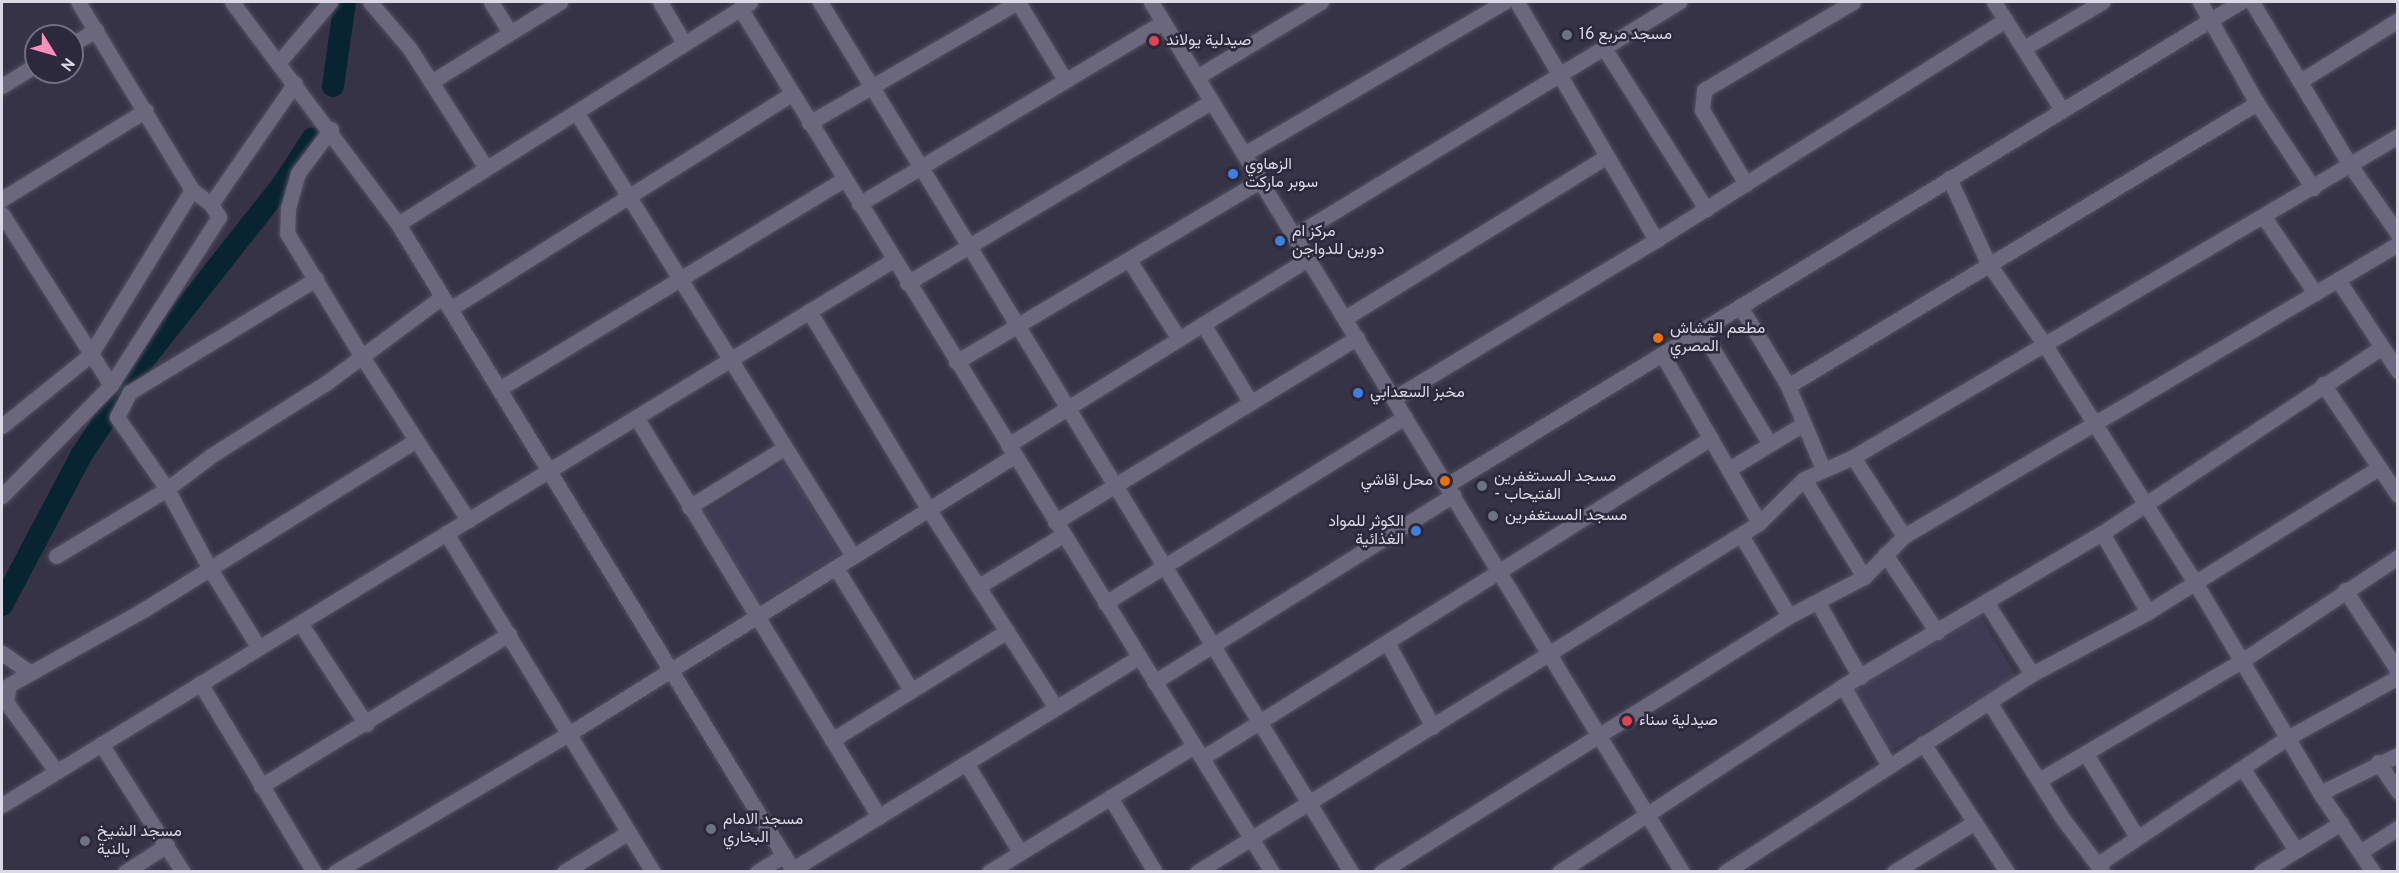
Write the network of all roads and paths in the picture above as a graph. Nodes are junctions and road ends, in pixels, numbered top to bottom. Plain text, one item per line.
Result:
1 (78, 2) edge
2 (232, 2) edge
3 (330, 2) edge
4 (370, 2) edge
5 (491, 2) edge
6 (560, 2) edge
7 (660, 2) edge
8 (820, 2) edge
9 (1018, 2) edge
10 (1151, 2) edge
11 (1321, 2) edge
12 (1504, 2) edge
13 (1517, 2) edge
14 (1853, 2) edge
15 (1994, 2) edge
16 (2102, 2) edge
17 (2200, 2) edge
18 (2240, 2) edge
19 (2252, 2) edge
20 (1672, 3) edge
21 (745, 5) edge
22 (2006, 20) junction
23 (2210, 20) junction
24 (2397, 20) edge
25 (1163, 22) junction
26 (96, 30) junction
27 (510, 33) junction
28 (84, 37) edge
29 (684, 43) junction
30 (1604, 48) junction
31 (2024, 48) junction
32 (279, 62) junction
33 (24, 72) edge
34 (1561, 75) junction
35 (1197, 77) junction
36 (1065, 80) junction
37 (2302, 80) junction
38 (431, 81) junction
39 (295, 83) junction
40 (2, 86) edge
41 (872, 86) junction
42 (792, 94) junction
43 (1212, 101) junction
44 (2257, 103) junction
45 (146, 110) junction
46 (2062, 110) junction
47 (576, 112) junction
48 (809, 123) junction
49 (331, 129) junction
50 (2396, 139) edge
51 (1244, 154) junction
52 (1607, 156) junction
53 (2350, 165) junction
54 (921, 166) junction
55 (486, 168) junction
56 (1949, 178) junction
57 (844, 179) junction
58 (1260, 181) junction
59 (1746, 184) junction
60 (2313, 188) junction
61 (192, 190) junction
62 (631, 198) junction
63 (2, 199) edge
64 (211, 204) junction
65 (859, 204) junction
66 (1706, 209) junction
67 (2, 214) edge
68 (2264, 217) junction
69 (398, 224) junction
70 (2397, 234) edge
71 (1294, 236) junction
72 (1656, 240) junction
73 (2397, 244) edge
74 (969, 245) junction
75 (1308, 259) junction
76 (893, 260) junction
77 (1129, 260) junction
78 (1988, 262) junction
79 (679, 277) junction
80 (316, 279) junction
81 (2338, 279) junction
82 (907, 283) junction
83 (2315, 293) junction
84 (446, 303) junction
85 (1740, 306) junction
86 (809, 311) junction
87 (1345, 318) junction
88 (1203, 324) junction
89 (1017, 325) junction
90 (1701, 330) junction
91 (1357, 338) junction
92 (1179, 339) junction
93 (2043, 342) junction
94 (2380, 348) junction
95 (1662, 354) junction
96 (90, 355) junction
97 (361, 355) junction
98 (730, 360) junction
99 (956, 362) junction
100 (2397, 371) edge
101 (2323, 384) junction
102 (111, 386) junction
103 (1788, 386) junction
104 (499, 389) junction
105 (1394, 398) junction
106 (1251, 403) junction
107 (1068, 408) junction
108 (636, 417) junction
109 (1405, 417) junction
110 (2093, 423) junction
111 (1803, 424) junction
112 (2, 426) edge
113 (1712, 438) junction
114 (416, 440) junction
115 (1770, 444) junction
116 (784, 448) junction
117 (1011, 451) junction
118 (1853, 457) junction
119 (1729, 469) junction
120 (1823, 469) junction
121 (2377, 469) junction
122 (549, 470) junction
123 (1804, 479) junction
124 (1115, 486) junction
125 (167, 489) junction
126 (1450, 490) junction
127 (2397, 495) edge
128 (2, 496) edge
129 (2145, 505) junction
130 (689, 507) junction
131 (929, 510) junction
132 (468, 520) junction
133 (1759, 523) junction
134 (1059, 529) junction
135 (446, 533) junction
136 (2102, 533) junction
137 (1741, 535) junction
138 (1904, 536) junction
139 (1885, 554) junction
140 (56, 556) dead end
141 (853, 556) junction
142 (2397, 557) edge
143 (1164, 566) junction
144 (836, 568) junction
145 (210, 569) junction
146 (1501, 573) junction
147 (1864, 577) junction
148 (2196, 584) junction
149 (979, 586) junction
150 (2345, 590) junction
151 (1986, 602) junction
152 (1105, 603) junction
153 (1818, 603) junction
154 (2148, 612) junction
155 (1789, 616) junction
156 (756, 617) junction
157 (300, 623) junction
158 (1007, 631) junction
159 (1936, 632) junction
160 (509, 634) junction
161 (1388, 644) junction
162 (1212, 645) junction
163 (259, 648) junction
164 (2, 653) edge
165 (1550, 654) junction
166 (1139, 657) junction
167 (2244, 660) junction
168 (670, 668) junction
169 (2397, 671) edge
170 (29, 672) junction
171 (2032, 674) junction
172 (1860, 676) junction
173 (2397, 677) edge
174 (1154, 682) junction
175 (200, 683) junction
176 (1844, 686) junction
177 (911, 690) junction
178 (1989, 702) junction
179 (1056, 708) junction
180 (1259, 723) junction
181 (366, 724) junction
182 (1432, 727) junction
183 (570, 733) junction
184 (1601, 737) junction
185 (2287, 738) junction
186 (832, 740) junction
187 (1923, 743) junction
188 (101, 744) junction
189 (1198, 752) junction
190 (2086, 754) junction
191 (2397, 755) edge
192 (2379, 762) junction
193 (966, 763) junction
194 (1888, 764) junction
195 (2243, 769) junction
196 (56, 771) junction
197 (2041, 779) junction
198 (261, 786) junction
199 (2397, 792) edge
200 (2320, 793) junction
201 (1110, 797) junction
202 (2, 804) edge
203 (1309, 804) junction
204 (1649, 816) junction
205 (879, 817) junction
206 (1975, 822) junction
207 (2341, 823) junction
208 (2397, 828) edge
209 (629, 832) junction
210 (2137, 837) junction
211 (1251, 838) junction
212 (166, 845) junction
213 (2296, 850) junction
214 (1020, 852) junction
215 (2360, 852) junction
216 (784, 855) junction
217 (2100, 868) edge
218 (794, 870) edge
219 (125, 872) edge
220 (183, 872) edge
221 (314, 872) edge
222 (335, 872) edge
223 (564, 872) edge
224 (653, 872) edge
225 (758, 872) edge
226 (989, 872) edge
227 (1155, 872) edge
228 (1197, 872) edge
229 (1272, 872) edge
230 (1351, 872) edge
231 (1381, 872) edge
232 (1559, 872) edge
233 (1682, 872) edge
234 (1725, 872) edge
235 (1894, 872) edge
236 (2007, 872) edge
237 (2261, 872) edge
238 (2373, 872) edge

1 - 26 street
2 - 32 street
3 - 32 street
4 - 38 street
5 - 27 street
6 - 27 street
7 - 29 street
8 - 41 street
9 - 36 street
9 - 41 street
10 - 25 street
11 - 35 street
12 - 51 street
13 - 34 street
14 - 59 street
15 - 22 street
16 - 31 street
17 - 23 street
18 - 23 street
19 - 37 street
20 - 30 street
21 - 29 street
21 - 42 street
22 - 31 street
22 - 59 street
23 - 44 street
23 - 46 street
24 - 37 street
25 - 35 street
25 - 36 street
26 - 28 street
26 - 45 street
27 - 38 street
29 - 47 street
30 - 34 street
30 - 66 street
31 - 46 street
32 - 39 street
33 - 40 street
34 - 52 street
34 - 71 street
35 - 43 street
36 - 54 street
37 - 53 street
38 - 55 street
39 - 49 street
39 - 64 street
41 - 48 street
41 - 54 street
42 - 48 street
42 - 62 street
43 - 51 street
43 - 74 street
44 - 60 street
44 - 78 street
45 - 61 street
45 - 63 street
46 - 56 street
47 - 55 street
47 - 62 street
48 - 57 street
49 - 69 street
49 - 80 street
50 - 53 street
51 - 58 street
52 - 72 street
52 - 87 street
53 - 60 street
53 - 70 street
54 - 65 street
54 - 74 street
55 - 69 street
56 - 78 street
56 - 85 street
57 - 65 street
57 - 79 street
58 - 71 street
58 - 77 street
59 - 66 street
60 - 68 street
61 - 64 street
61 - 96 street
62 - 79 street
62 - 84 street
64 - 102 street
65 - 76 street
66 - 72 street
67 - 96 street
68 - 83 street
68 - 93 street
69 - 84 street
71 - 75 street
72 - 105 street
73 - 81 street
74 - 82 street
74 - 89 street
75 - 87 street
75 - 88 street
76 - 82 street
76 - 86 street
77 - 89 street
77 - 92 street
78 - 93 street
78 - 103 street
79 - 98 street
79 - 104 street
80 - 97 street
80 - 125 street
81 - 83 street
81 - 94 street
82 - 99 street
83 - 110 street
84 - 97 street
84 - 104 street
85 - 90 street
85 - 103 street
86 - 98 street
86 - 131 street
87 - 91 street
88 - 92 street
88 - 106 street
89 - 99 street
89 - 107 street
90 - 95 street
90 - 115 street
91 - 105 street
91 - 106 street
92 - 107 street
93 - 110 street
93 - 118 street
94 - 100 street
94 - 101 street
95 - 113 street
95 - 126 street
96 - 102 street
96 - 112 street
97 - 114 street
97 - 125 street
98 - 108 street
98 - 116 street
99 - 117 street
101 - 121 street
101 - 129 street
102 - 128 street
103 - 111 street
104 - 122 street
105 - 109 street
106 - 124 street
107 - 117 street
107 - 124 street
108 - 122 street
108 - 130 street
109 - 126 street
109 - 143 street
110 - 129 street
110 - 138 street
111 - 115 street
111 - 120 street
113 - 119 street
113 - 146 street
114 - 132 street
114 - 145 street
115 - 119 street
116 - 130 street
116 - 141 street
117 - 131 street
117 - 134 street
118 - 120 street
118 - 138 street
119 - 133 street
120 - 123 street
121 - 127 street
121 - 148 street
122 - 132 street
122 - 168 street
123 - 133 street
123 - 147 street
124 - 134 street
124 - 143 street
125 - 140 street
125 - 145 street
126 - 146 street
126 - 162 street
129 - 136 street
129 - 148 street
130 - 156 street
131 - 141 street
131 - 149 street
132 - 135 street
133 - 137 street
134 - 149 street
134 - 152 street
135 - 157 street
135 - 160 street
136 - 151 street
136 - 154 street
137 - 155 street
137 - 165 street
138 - 139 street
139 - 147 street
139 - 159 street
141 - 144 street
142 - 150 street
143 - 152 street
143 - 162 street
144 - 156 street
144 - 177 street
145 - 163 street
145 - 170 street
146 - 161 street
146 - 165 street
147 - 153 street
148 - 154 street
148 - 167 street
149 - 158 street
150 - 167 street
150 - 169 street
151 - 159 street
151 - 171 street
152 - 166 street
153 - 155 street
153 - 172 street
154 - 171 street
155 - 184 street
156 - 168 street
156 - 186 street
157 - 163 street
157 - 181 street
158 - 177 street
158 - 179 street
159 - 172 street
160 - 181 street
160 - 183 street
161 - 180 street
161 - 182 street
162 - 174 street
162 - 180 street
163 - 175 street
164 - 170 street
165 - 182 street
165 - 184 street
166 - 174 street
166 - 179 street
167 - 185 street
167 - 190 street
168 - 183 street
168 - 216 street
170 - 196 street
171 - 178 street
172 - 176 street
173 - 185 street
174 - 189 street
175 - 188 street
175 - 198 street
176 - 194 street
176 - 204 street
177 - 186 street
178 - 187 street
178 - 197 street
179 - 193 street
180 - 189 street
180 - 203 street
181 - 198 street
182 - 203 street
183 - 209 street
183 - 222 street
184 - 204 street
184 - 231 street
185 - 195 street
185 - 200 street
186 - 205 street
187 - 194 street
187 - 206 street
188 - 196 street
188 - 212 street
189 - 201 street
189 - 211 street
190 - 197 street
190 - 210 street
191 - 192 street
192 - 199 street
192 - 200 street
193 - 205 street
193 - 214 street
194 - 234 street
195 - 210 street
195 - 213 street
196 - 202 street
197 - 217 street
198 - 221 street
200 - 207 street
201 - 214 street
201 - 227 street
203 - 211 street
203 - 230 street
204 - 232 street
204 - 233 street
205 - 218 street
206 - 235 street
206 - 236 street
207 - 213 street
207 - 215 street
208 - 215 street
209 - 223 street
209 - 224 street
210 - 217 street
211 - 228 street
211 - 229 street
212 - 219 street
212 - 220 street
213 - 237 street
214 - 226 street
215 - 238 street
216 - 218 street
216 - 225 street

